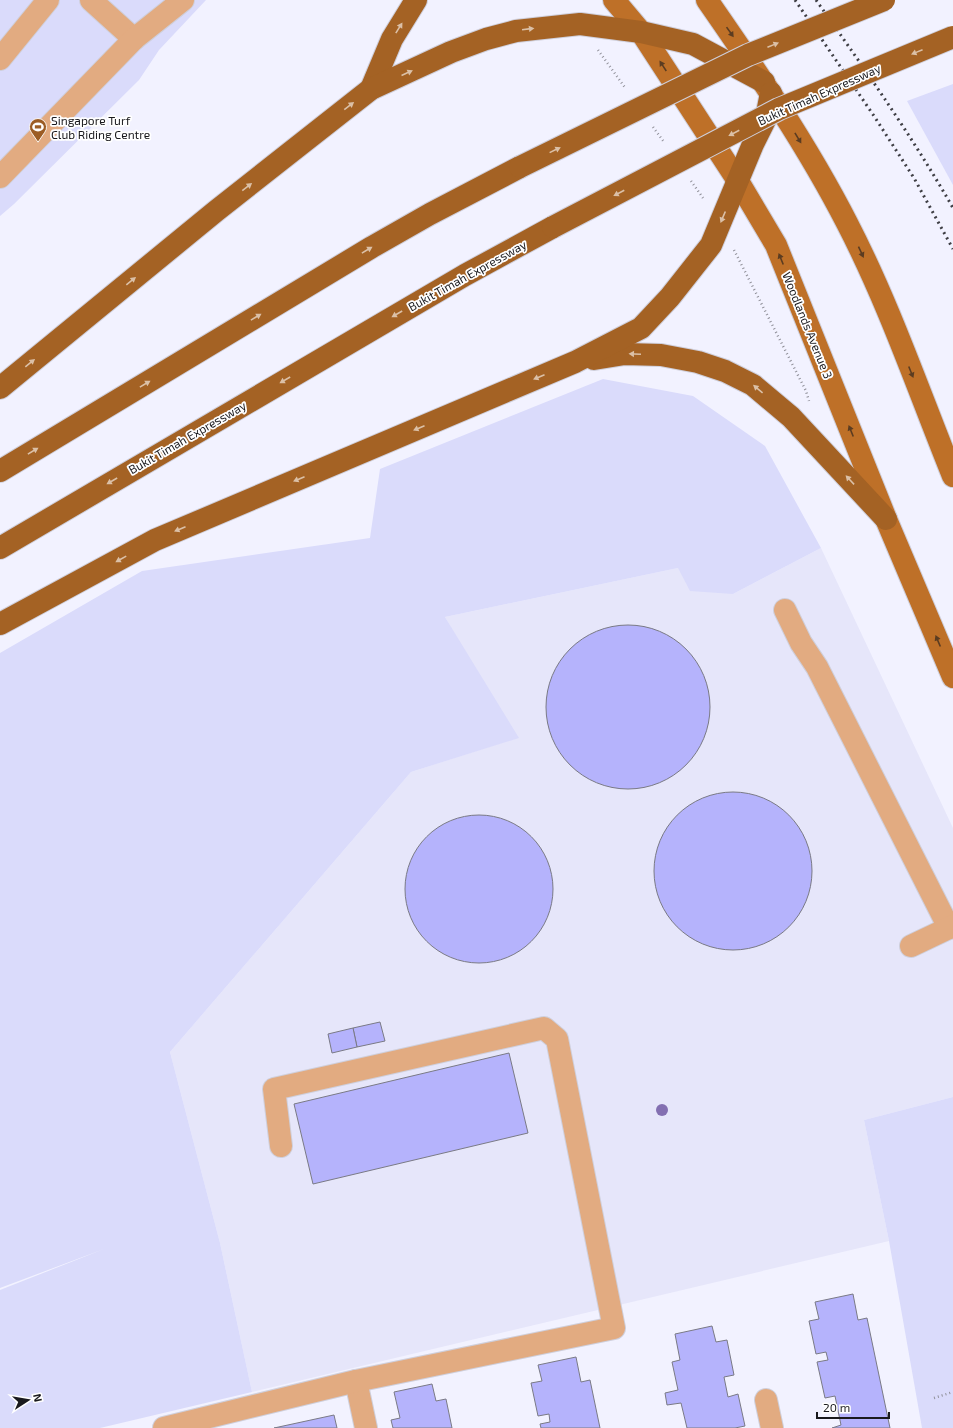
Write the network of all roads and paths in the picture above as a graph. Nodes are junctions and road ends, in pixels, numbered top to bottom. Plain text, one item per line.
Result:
1 (48, 0) edge
2 (92, 0) edge
3 (183, 0) edge
4 (416, 0) edge
5 (614, 0) edge
6 (707, 0) edge
7 (884, 0) edge
8 (641, 32) junction
9 (953, 37) edge
10 (134, 39) junction
11 (0, 59) edge
12 (768, 87) junction
13 (371, 89) junction
14 (0, 177) edge
15 (738, 181) junction
16 (734, 249) dead end
17 (574, 362) junction
18 (0, 388) edge
19 (811, 406) dead end
20 (0, 471) edge
21 (953, 476) edge
22 (886, 519) junction
23 (0, 548) edge
24 (785, 610) dead end
25 (0, 624) edge
26 (953, 677) edge
27 (951, 927) edge
28 (911, 946) dead end
29 (281, 1146) dead end
30 (356, 1381) junction
31 (953, 1392) edge
32 (934, 1398) dead end
33 (766, 1400) dead end
34 (164, 1428) edge
35 (366, 1428) edge
36 (772, 1428) edge

1 - 11 lane
2 - 10 lane
3 - 10 lane
13 -> 4 highway
5 - 8 main road, Woodlands Avenue 3
6 -> 12 main road
20 -> 7 highway, bridge
8 - 12 highway
13 -> 8 highway
15 -> 8 main road, Woodlands Avenue 3
9 -> 23 highway, Bukit Timah Expressway, bridge
10 - 14 lane
12 - 15 highway
12 -> 21 main road
18 -> 13 highway
15 -> 17 highway
22 -> 15 main road, Woodlands Avenue 3
16 - 19 path
22 -> 17 highway
17 -> 25 highway
26 -> 22 main road, Woodlands Avenue 3
24 - 27 lane
27 - 28 lane
29 - 30 lane
30 - 34 lane
30 - 35 lane
31 - 32 path
33 - 36 lane

